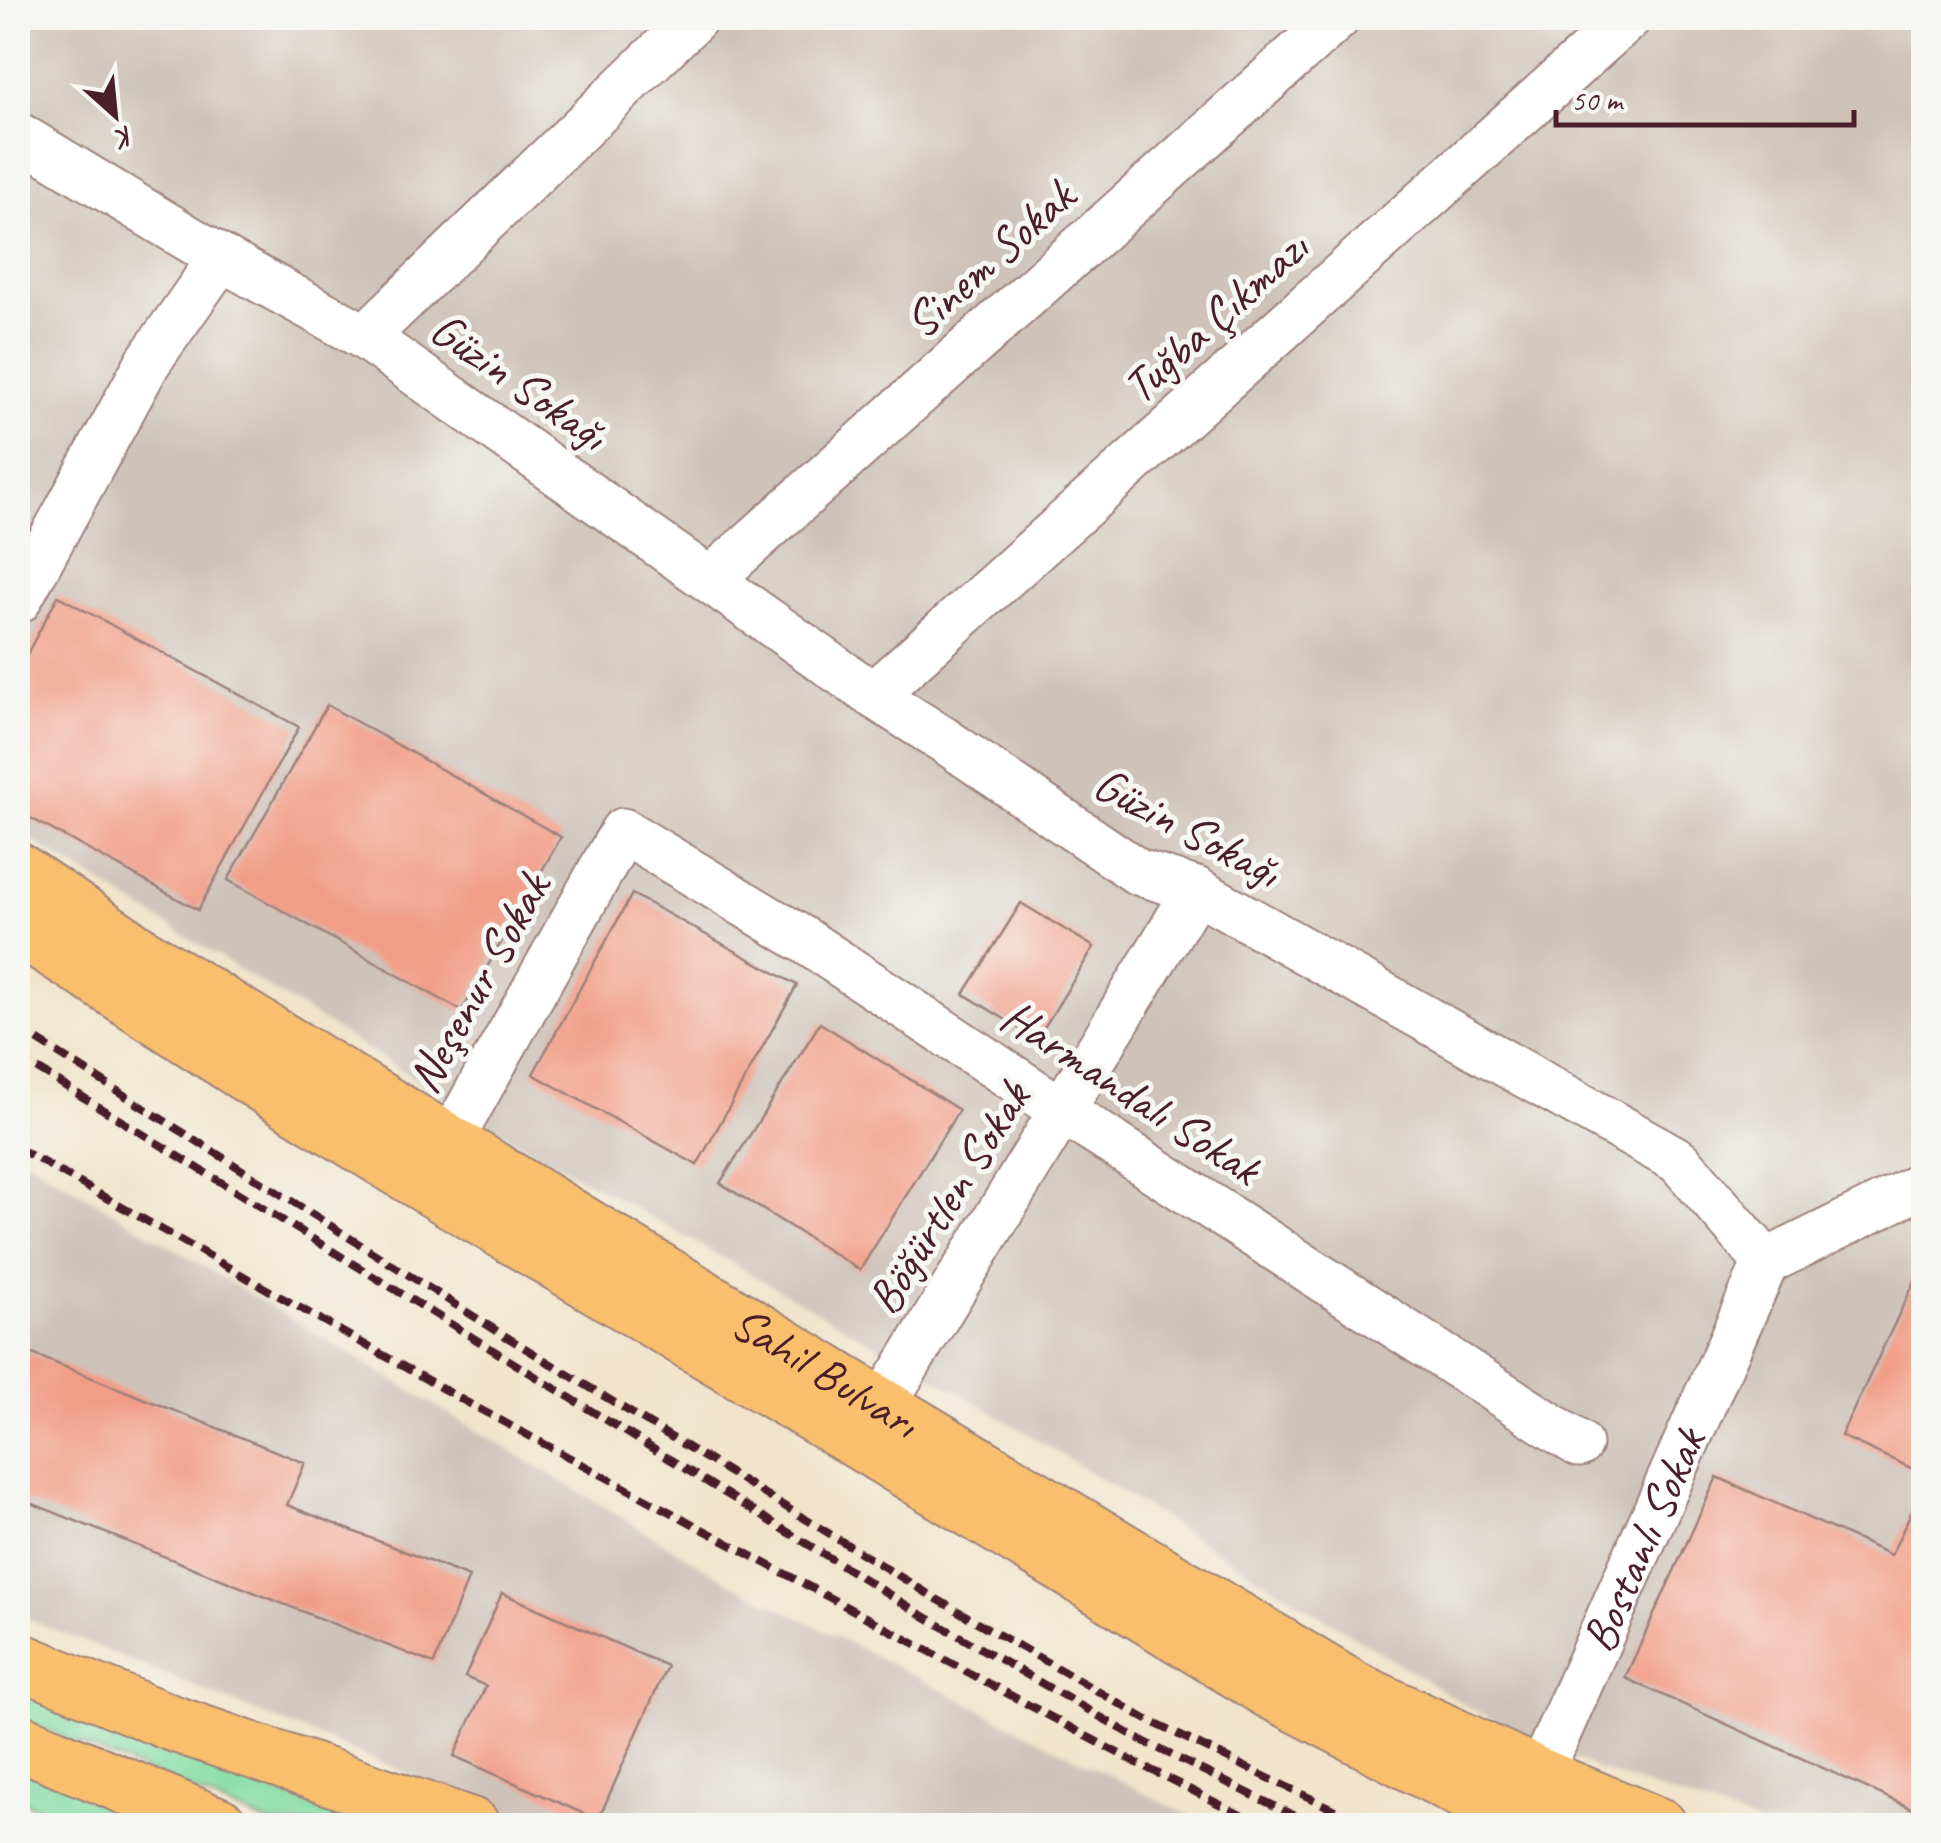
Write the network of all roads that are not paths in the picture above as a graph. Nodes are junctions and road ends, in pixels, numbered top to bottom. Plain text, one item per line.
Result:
1 (695, 18) edge
2 (1337, 18) edge
3 (1628, 18) edge
4 (18, 135) edge
5 (221, 258) junction
6 (365, 337) junction
7 (711, 579) junction
8 (18, 601) edge
9 (873, 695) junction
10 (623, 831) joint
11 (18, 872) edge
12 (1196, 890) junction
13 (18, 926) edge
14 (1063, 1111) junction
15 (438, 1164) junction
16 (1924, 1184) edge
17 (1766, 1262) junction
18 (871, 1424) junction
19 (1579, 1444) dead end
20 (18, 1660) edge
21 (18, 1741) edge
22 (1530, 1806) edge
23 (220, 1826) edge
24 (472, 1826) edge
25 (1659, 1826) edge

1 - 6 street, Güzin Sokağı
2 - 7 street, Sinem Sokak
3 - 9 street, Tuğba Çıkmazı
4 - 5 street, Güzin Sokağı
5 - 6 street, Güzin Sokağı
5 - 8 street
6 - 7 street, Güzin Sokağı
7 - 9 street, Güzin Sokağı
9 - 12 street, Güzin Sokağı
10 - 14 street, Harmandalı Sokak
10 - 15 street, Neşenur Sokak
11 - 15 highway, Sahil Bulvarı
12 - 14 street, Böğürtlen Sokak
12 - 17 street, Güzin Sokağı
13 - 15 highway, Sahil Bulvarı
14 - 18 street, Böğürtlen Sokak
14 - 19 street, Harmandalı Sokak
15 - 18 highway, Sahil Bulvarı
16 - 17 street
17 - 22 street, Bostanlı Sokak
18 - 22 highway, Sahil Bulvarı
20 - 24 highway
21 - 23 highway
22 - 25 highway, Sahil Bulvarı

